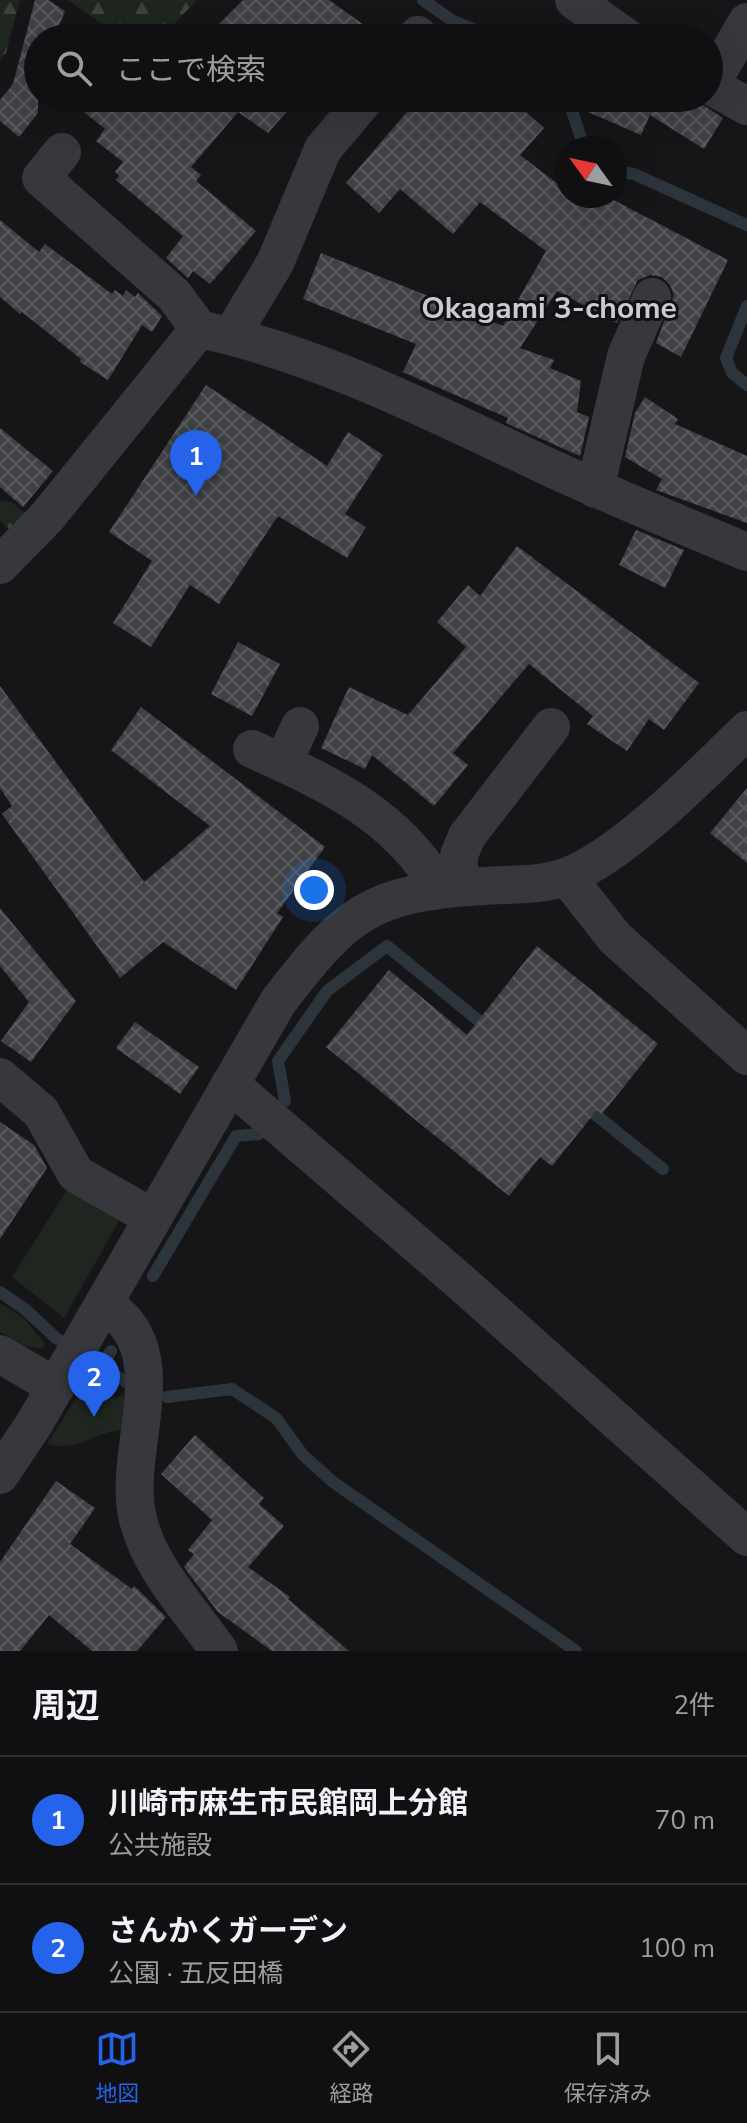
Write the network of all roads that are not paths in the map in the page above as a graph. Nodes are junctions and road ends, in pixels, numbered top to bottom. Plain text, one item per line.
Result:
1 (574, 0) edge
2 (747, 22) edge
3 (607, 24) edge
4 (723, 63) edge
5 (723, 92) edge
6 (747, 106) edge
7 (354, 112) edge
8 (42, 177) dead end
9 (652, 297) dead end
10 (215, 332) junction
11 (595, 489) junction
12 (24, 541) edge
13 (747, 552) edge
14 (300, 726) dead end
15 (551, 727) dead end
16 (747, 730) edge
17 (567, 877) junction
18 (450, 888) junction
19 (747, 1056) edge
20 (230, 1084) junction
21 (4, 1090) edge
22 (153, 1218) junction
23 (78, 1348) junction
24 (0, 1354) edge
25 (0, 1475) edge
26 (747, 1537) edge
27 (219, 1651) edge

1 - 3 street
2 - 4 street
5 - 6 street
7 - 10 street
8 - 10 street
9 - 11 street
10 - 11 street
10 - 12 street
11 - 13 street
14 - 18 street
15 - 18 street
16 - 17 street
17 - 18 street
17 - 19 street
18 - 20 street
20 - 22 street
20 - 26 street
21 - 22 street
22 - 23 street
23 - 24 street
23 - 25 street
23 - 27 street

